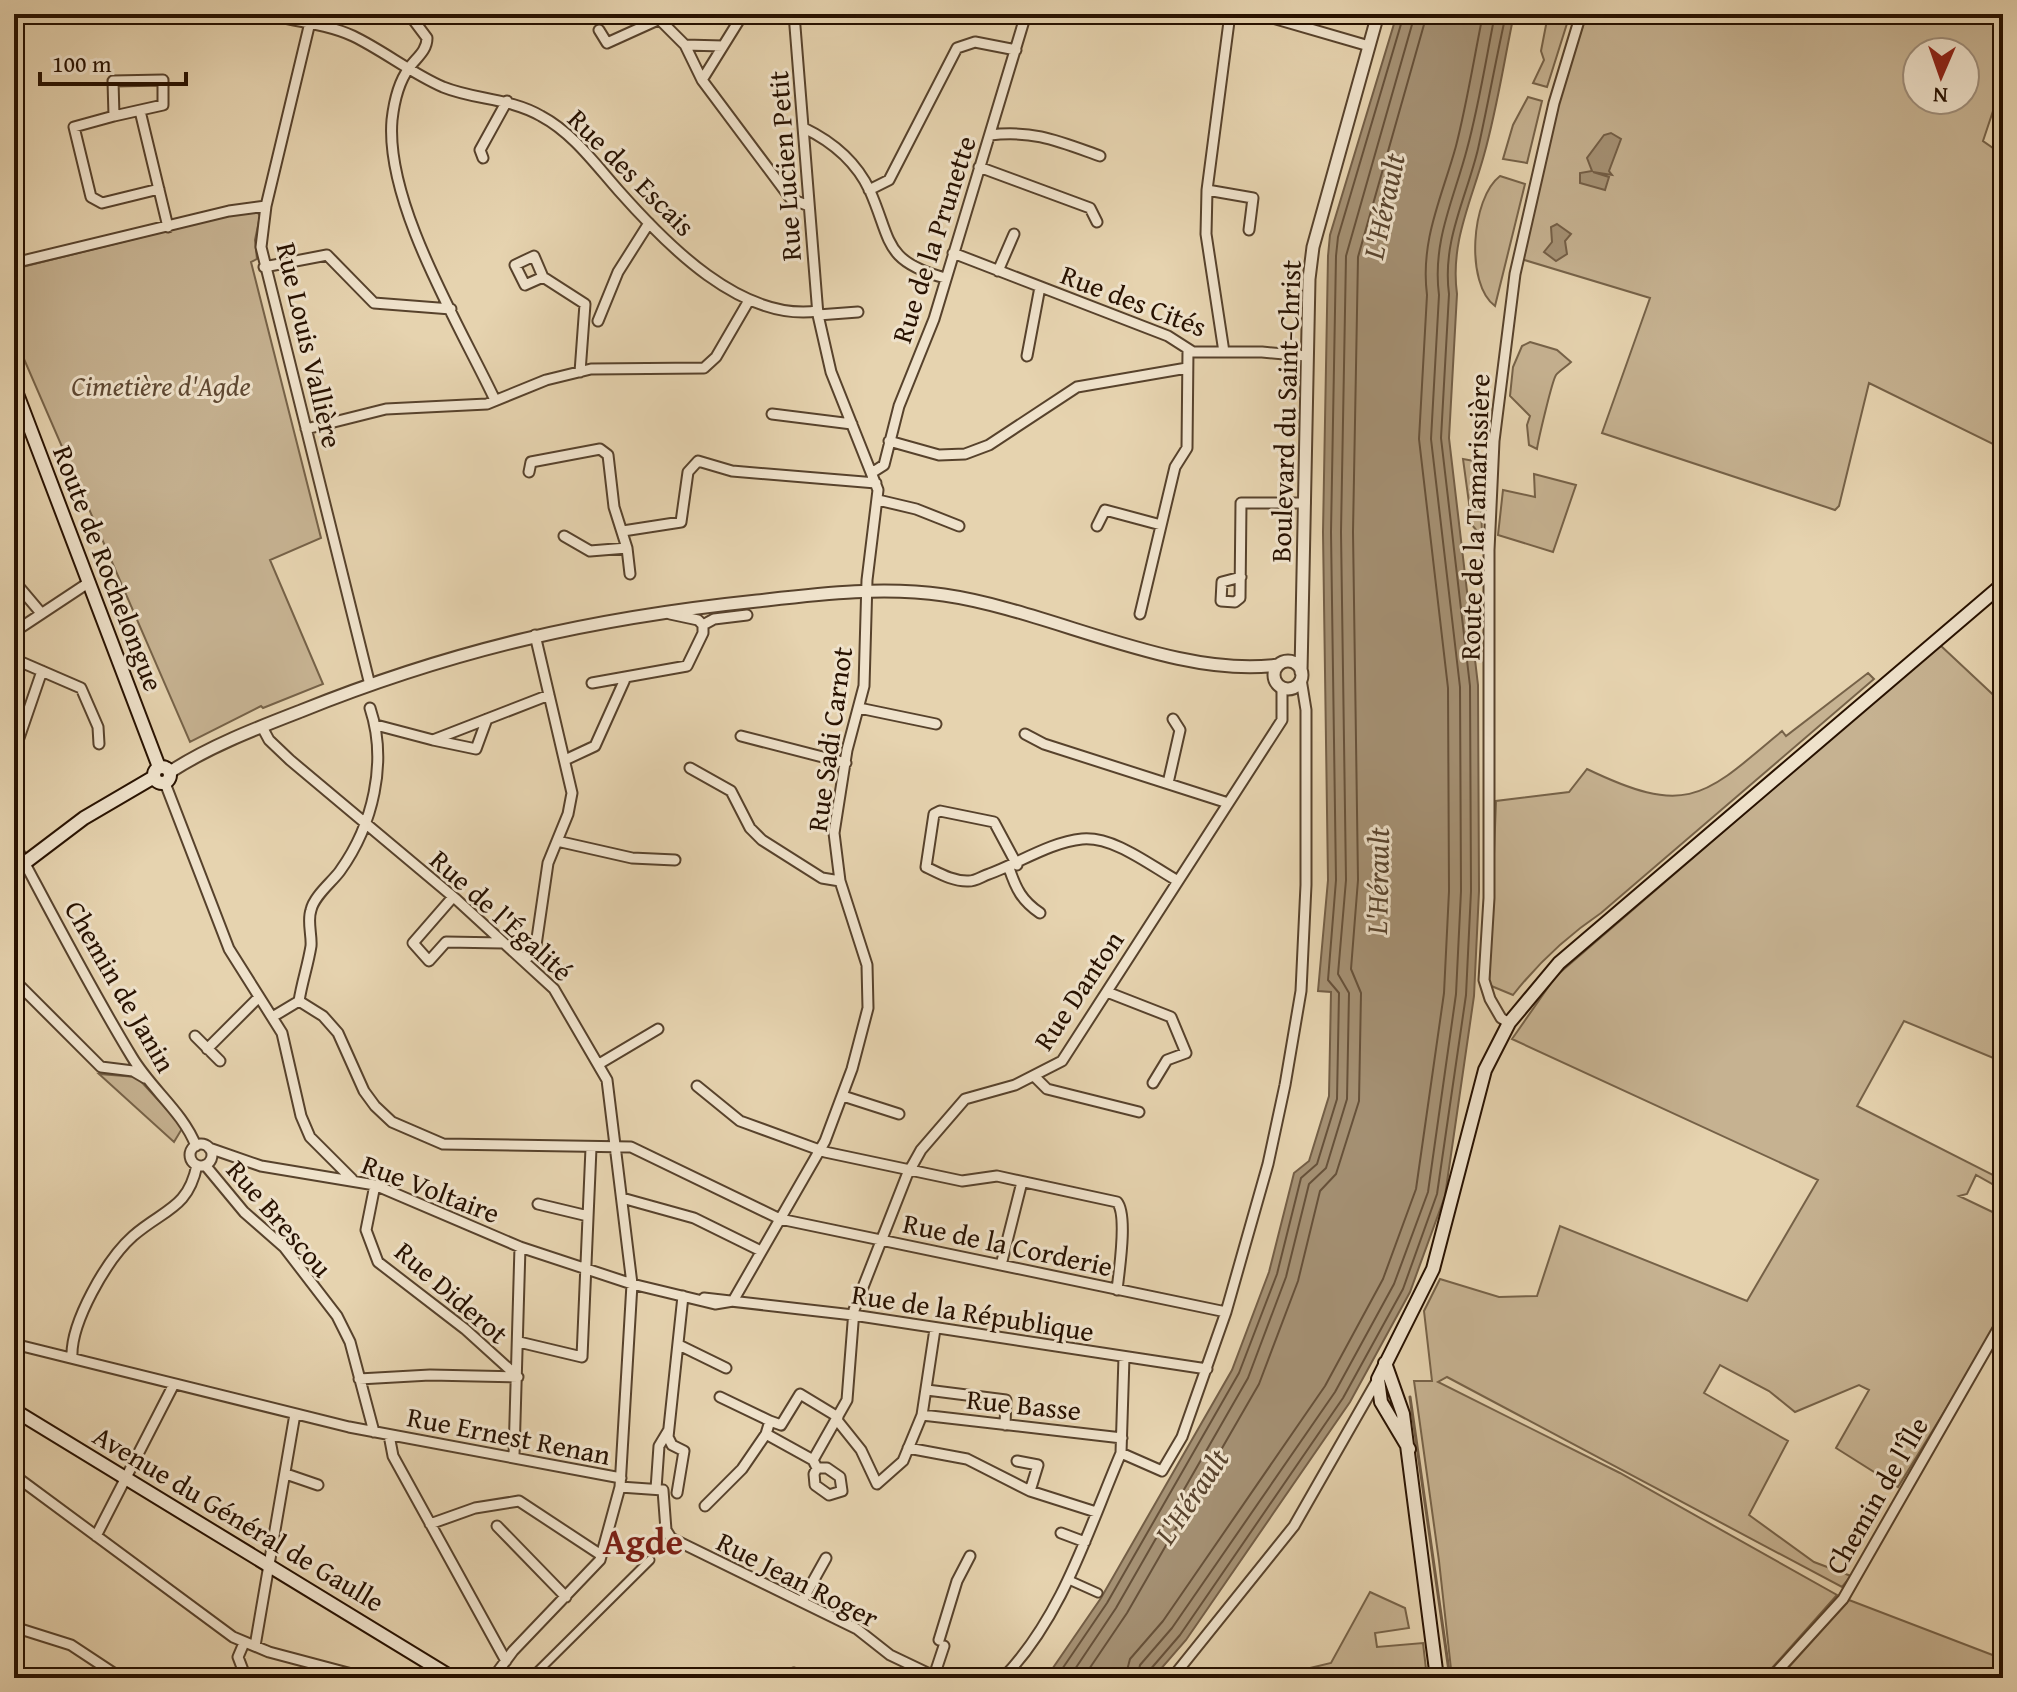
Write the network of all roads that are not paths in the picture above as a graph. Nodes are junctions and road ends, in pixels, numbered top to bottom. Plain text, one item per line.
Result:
1 (265, 14) edge
2 (409, 14) edge
3 (743, 14) edge
4 (794, 14) edge
5 (1026, 14) edge
6 (1230, 14) edge
7 (1259, 14) edge
8 (1378, 14) edge
9 (1581, 14) edge
10 (657, 16) edge
11 (311, 19) edge
12 (599, 30) dead end
13 (685, 45) junction
14 (723, 46) junction
15 (1369, 46) junction
16 (1016, 50) junction
17 (409, 68) junction
18 (702, 80) junction
19 (507, 101) junction
20 (140, 111) junction
21 (114, 116) junction
22 (804, 128) junction
23 (990, 135) junction
24 (1100, 156) dead end
25 (483, 158) dead end
26 (979, 167) junction
27 (159, 189) junction
28 (869, 190) junction
29 (1207, 190) junction
30 (266, 206) junction
31 (809, 206) junction
32 (1097, 222) dead end
33 (649, 223) junction
34 (168, 227) junction
35 (1249, 230) dead end
36 (1014, 234) dead end
37 (953, 253) junction
38 (14, 263) edge
39 (264, 267) junction
40 (998, 271) junction
41 (543, 277) dead end
42 (945, 278) junction
43 (1040, 287) junction
44 (748, 302) junction
45 (451, 309) junction
46 (858, 312) dead end
47 (818, 313) junction
48 (598, 321) dead end
49 (1188, 350) junction
50 (1224, 352) junction
51 (1027, 356) dead end
52 (1306, 356) junction
53 (1187, 368) junction
54 (580, 372) junction
55 (14, 386) edge
56 (495, 400) junction
57 (772, 414) dead end
58 (852, 424) junction
59 (306, 429) junction
60 (889, 441) junction
61 (529, 472) dead end
62 (875, 478) junction
63 (878, 500) junction
64 (1305, 503) junction
65 (1161, 525) junction
66 (959, 526) dead end
67 (1097, 526) dead end
68 (623, 531) junction
69 (564, 536) dead end
70 (627, 548) junction
71 (630, 574) dead end
72 (1241, 577) dead end
73 (14, 581) edge
74 (88, 583) junction
75 (2003, 584) edge
76 (867, 591) junction
77 (659, 612) junction
78 (41, 613) junction
79 (1140, 614) dead end
80 (747, 615) dead end
81 (703, 625) junction
82 (1303, 627) junction
83 (14, 632) edge
84 (535, 635) junction
85 (14, 659) edge
86 (1282, 663) junction
87 (1250, 669) junction
88 (42, 671) junction
89 (1301, 676) junction
90 (626, 677) junction
91 (592, 683) dead end
92 (370, 685) junction
93 (1279, 686) junction
94 (549, 695) junction
95 (370, 708) dead end
96 (859, 708) junction
97 (487, 719) junction
98 (1173, 719) dead end
99 (936, 724) dead end
100 (376, 725) junction
101 (262, 727) junction
102 (1025, 734) dead end
103 (741, 736) dead end
104 (19, 738) dead end
105 (433, 740) junction
106 (99, 744) dead end
107 (565, 760) junction
108 (846, 763) junction
109 (690, 768) dead end
110 (162, 775) junction
111 (1168, 783) junction
112 (1228, 803) junction
113 (365, 825) junction
114 (557, 841) junction
115 (14, 843) edge
116 (675, 860) dead end
117 (1013, 866) junction
118 (19, 867) edge
119 (840, 881) junction
120 (1178, 881) junction
121 (453, 897) junction
122 (1040, 913) dead end
123 (503, 943) junction
124 (535, 952) junction
125 (518, 956) junction
126 (541, 977) junction
127 (14, 980) edge
128 (1107, 992) junction
129 (259, 997) junction
130 (299, 1001) junction
131 (274, 1016) junction
132 (1509, 1023) junction
133 (658, 1029) dead end
134 (195, 1036) dead end
135 (207, 1049) junction
136 (220, 1061) dead end
137 (599, 1064) junction
138 (1035, 1077) junction
139 (148, 1080) junction
140 (1153, 1083) dead end
141 (697, 1086) dead end
142 (843, 1096) junction
143 (1139, 1112) dead end
144 (899, 1114) dead end
145 (196, 1146) junction
146 (616, 1146) junction
147 (209, 1148) junction
148 (591, 1148) junction
149 (821, 1150) junction
150 (201, 1165) junction
151 (910, 1169) junction
152 (352, 1179) junction
153 (1022, 1182) junction
154 (375, 1185) junction
155 (622, 1198) junction
156 (538, 1204) dead end
157 (588, 1216) junction
158 (780, 1219) junction
159 (882, 1239) junction
160 (520, 1247) junction
161 (761, 1251) junction
162 (1001, 1265) junction
163 (585, 1270) junction
164 (632, 1284) junction
165 (1117, 1290) junction
166 (683, 1296) junction
167 (733, 1301) junction
168 (1226, 1312) junction
169 (853, 1315) junction
170 (2003, 1320) edge
171 (935, 1329) junction
172 (519, 1342) junction
173 (14, 1344) edge
174 (679, 1345) junction
175 (1124, 1357) junction
176 (72, 1358) junction
177 (1385, 1362) junction
178 (726, 1368) dead end
179 (1207, 1369) junction
180 (518, 1377) junction
181 (359, 1379) junction
182 (174, 1384) junction
183 (1377, 1384) junction
184 (927, 1390) junction
185 (720, 1397) dead end
186 (1399, 1400) junction
187 (18, 1413) edge
188 (295, 1414) junction
189 (922, 1415) junction
190 (838, 1418) junction
191 (770, 1421) junction
192 (1005, 1425) junction
193 (669, 1428) junction
194 (14, 1431) edge
195 (374, 1432) junction
196 (766, 1434) junction
197 (389, 1435) junction
198 (1122, 1438) junction
199 (908, 1448) junction
200 (1409, 1449) junction
201 (1121, 1453) junction
202 (514, 1455) junction
203 (1017, 1461) dead end
204 (286, 1474) junction
205 (14, 1475) edge
206 (128, 1478) junction
207 (621, 1482) junction
208 (318, 1485) dead end
209 (660, 1489) junction
210 (1030, 1491) junction
211 (677, 1493) dead end
212 (705, 1506) dead end
213 (1096, 1512) junction
214 (430, 1524) junction
215 (497, 1526) dead end
216 (1061, 1533) dead end
217 (96, 1536) junction
218 (1085, 1542) junction
219 (601, 1555) junction
220 (970, 1556) dead end
221 (826, 1558) dead end
222 (650, 1560) dead end
223 (270, 1564) junction
224 (1069, 1580) junction
225 (1098, 1593) dead end
226 (566, 1597) junction
227 (802, 1601) junction
228 (14, 1627) edge
229 (244, 1643) junction
230 (255, 1646) junction
231 (503, 1664) junction
232 (441, 1673) edge
233 (935, 1677) edge
234 (121, 1678) edge
235 (246, 1678) edge
236 (367, 1678) edge
237 (453, 1678) edge
238 (487, 1678) edge
239 (493, 1678) edge
240 (531, 1678) edge
241 (949, 1678) edge
242 (1003, 1678) edge
243 (1172, 1678) edge
244 (1437, 1678) edge
245 (1771, 1678) edge

1 - 11 street, Rue des Escais
2 - 17 street
3 - 14 street
4 - 22 street, Rue Lucien Petit
5 - 16 street, Rue de la Prunette
6 - 29 street
7 - 15 street
8 - 15 street, Boulevard du Saint-Christ
9 - 132 street, Route de la Tamarissière
10 - 12 street
10 - 13 street
11 - 17 street, Rue des Escais
11 - 30 street, Rue Louis Vallière
13 - 14 street
13 - 18 street
14 - 18 street
15 - 52 street, Boulevard du Saint-Christ
16 - 23 street, Rue de la Prunette
16 - 28 street
17 - 19 street, Rue des Escais
17 - 45 street
18 - 31 street
19 - 25 street
19 - 33 street, Rue des Escais
20 - 21 street
20 - 21 street
20 - 27 street
21 - 27 street
22 - 28 street
22 - 31 street, Rue Lucien Petit
23 - 24 street
23 - 26 street, Rue de la Prunette
26 - 32 street
26 - 37 street, Rue de la Prunette
27 - 34 street
28 - 42 street
29 - 35 street
29 - 50 street
30 - 34 street
30 - 39 street, Rue Louis Vallière
31 - 47 street, Rue Lucien Petit
33 - 44 street, Rue des Escais
33 - 48 street
34 - 38 street
36 - 40 street
37 - 40 street, Rue des Cités
37 - 42 street, Rue de la Prunette
39 - 45 street
39 - 59 street, Rue Louis Vallière
40 - 43 street, Rue des Cités
41 - 54 street
42 - 60 street, Rue de la Prunette
43 - 49 street, Rue des Cités
43 - 51 street
44 - 47 street, Rue des Escais
44 - 54 street
45 - 56 street
46 - 47 street
47 - 58 street, Rue Lucien Petit
49 - 50 street, Rue des Cités
49 - 53 street
50 - 52 street, Rue des Cités
52 - 64 street, Boulevard du Saint-Christ
53 - 60 street
53 - 65 street
54 - 56 street
55 - 74 main road, Route de Rochelongue
56 - 59 street
57 - 58 street
58 - 62 street, Rue Lucien Petit
59 - 92 street, Rue Louis Vallière
60 - 62 street, Rue de la Prunette
61 - 68 street
62 - 63 street, Rue Sadi Carnot
62 - 68 street
63 - 66 street
63 - 76 street, Rue Sadi Carnot
64 - 72 street
64 - 82 street, Boulevard du Saint-Christ
65 - 67 street
65 - 79 street
68 - 70 street
69 - 70 street
70 - 71 street
73 - 78 street
74 - 78 street
74 - 110 main road, Route de Rochelongue
75 - 132 main road
76 - 77 street
76 - 87 street
76 - 96 street, Rue Sadi Carnot
77 - 81 street
77 - 84 street
78 - 83 street
80 - 81 street
81 - 90 street
82 - 86 street, Boulevard du Saint-Christ
82 - 89 street, Boulevard du Saint-Christ
84 - 92 street
84 - 94 street
85 - 88 street
86 - 87 street
86 - 89 street
86 - 93 street
87 - 93 street
88 - 104 street
88 - 106 street
89 - 93 street
89 - 168 street
90 - 91 street
90 - 107 street
92 - 101 street
93 - 112 street, Rue Danton
94 - 97 street
94 - 107 street
95 - 100 street
96 - 99 street
96 - 108 street, Rue Sadi Carnot
97 - 105 street
97 - 105 street
98 - 111 street
100 - 105 street
100 - 113 street
101 - 110 street
101 - 113 street, Rue de l'Égalité
102 - 111 street
103 - 108 street
107 - 114 street
108 - 119 street, Rue Sadi Carnot
109 - 119 street
110 - 118 main road
110 - 129 street, Route de Rochelongue
111 - 112 street
112 - 120 street, Rue Danton
113 - 121 street, Rue de l'Égalité
113 - 130 street
114 - 116 street
114 - 124 street
115 - 118 street, Chemin de Janin
117 - 117 street
117 - 120 street
117 - 122 street
118 - 139 street, Chemin de Janin
119 - 142 street, Rue Sadi Carnot
120 - 128 street, Rue Danton
121 - 123 street, Rue de l'Égalité
121 - 123 street
123 - 125 street, Rue de l'Égalité
124 - 125 street
124 - 126 street
125 - 126 street, Rue de l'Égalité
126 - 137 street, Rue de l'Égalité
127 - 139 street
128 - 138 street, Rue Danton
128 - 140 street
129 - 131 street, Route de Rochelongue
129 - 135 street
130 - 131 street
130 - 148 street
131 - 152 street, Route de Rochelongue
132 - 177 main road
133 - 137 street
134 - 135 street
135 - 136 street
137 - 146 street, Rue de l'Égalité
138 - 143 street
138 - 151 street, Rue Danton
139 - 145 street, Chemin de Janin
141 - 149 street
142 - 144 street
142 - 149 street, Rue Sadi Carnot
145 - 147 street, Rue Voltaire
145 - 150 street
146 - 148 street
146 - 155 street, Rue de l'Égalité
146 - 158 street, Rue de la Corderie
147 - 150 street
147 - 152 street, Rue Voltaire
148 - 157 street
149 - 151 street
149 - 158 street, Rue Sadi Carnot
150 - 176 street
150 - 181 street, Rue Brescou
151 - 153 street
151 - 159 street, Rue Danton
152 - 154 street, Rue Voltaire
153 - 162 street
153 - 165 street
154 - 160 street, Rue Voltaire
154 - 180 street, Rue Diderot
155 - 161 street
155 - 164 street, Rue de l'Égalité
156 - 157 street
157 - 163 street
158 - 159 street, Rue de la Corderie
158 - 161 street, Rue Sadi Carnot
159 - 162 street, Rue de la Corderie
159 - 169 street, Rue Danton
160 - 163 street, Rue Voltaire
160 - 172 street
161 - 167 street, Rue Sadi Carnot
162 - 165 street, Rue de la Corderie
163 - 164 street, Rue Voltaire
163 - 172 street
164 - 166 street, Rue de la République
164 - 207 street, Rue de l'Égalité
165 - 168 street, Rue de la Corderie
166 - 167 street, Rue de la République
166 - 174 street
167 - 169 street, Rue de la République
168 - 179 street
169 - 171 street, Rue de la République
169 - 190 street, Rue Danton
170 - 245 street, Chemin de l'Île
171 - 175 street, Rue de la République
171 - 184 street
172 - 180 street
173 - 176 street, Rue Ernest Renan
174 - 178 street
174 - 193 street
175 - 179 street, Rue de la République
175 - 198 street
176 - 182 street, Rue Ernest Renan
177 - 183 main road
177 - 186 main road
179 - 201 street
180 - 181 street
180 - 202 street
181 - 195 street, Rue Brescou
182 - 188 street, Rue Ernest Renan
182 - 206 street
183 - 186 street
183 - 200 main road
183 - 243 street
184 - 189 street
184 - 192 street
185 - 191 street
186 - 200 main road
187 - 194 street
187 - 206 main road, Avenue du Général de Gaulle
188 - 195 street, Rue Ernest Renan
188 - 204 street
189 - 192 street, Rue Basse
189 - 199 street
190 - 191 street
190 - 196 street
190 - 199 street
191 - 196 street
192 - 198 street, Rue Basse
193 - 209 street
193 - 211 street
195 - 197 street, Rue Ernest Renan
196 - 212 street
197 - 202 street, Rue Ernest Renan
197 - 214 street
198 - 201 street
199 - 210 street
200 - 244 main road
201 - 213 street
202 - 207 street, Rue Ernest Renan
203 - 210 street
204 - 208 street
204 - 223 street
205 - 217 street
206 - 217 street
206 - 223 main road, Avenue du Général de Gaulle
207 - 209 street, Rue Ernest Renan
207 - 219 street, Rue de l'Égalité
209 - 227 street, Rue Jean Roger
210 - 213 street
213 - 218 street
214 - 219 street
214 - 231 street
215 - 226 street
216 - 218 street
217 - 229 street
218 - 224 street
219 - 226 street
220 - 233 street
221 - 227 street
222 - 240 street
223 - 230 street
223 - 232 main road, Avenue du Général de Gaulle
224 - 225 street
224 - 242 street
226 - 231 street
227 - 233 street, Rue Jean Roger
228 - 234 street
229 - 230 street
229 - 235 street
230 - 236 street
231 - 238 street
231 - 239 street
232 - 237 main road, Avenue du Général de Gaulle
233 - 241 street, Rue Jean Roger

